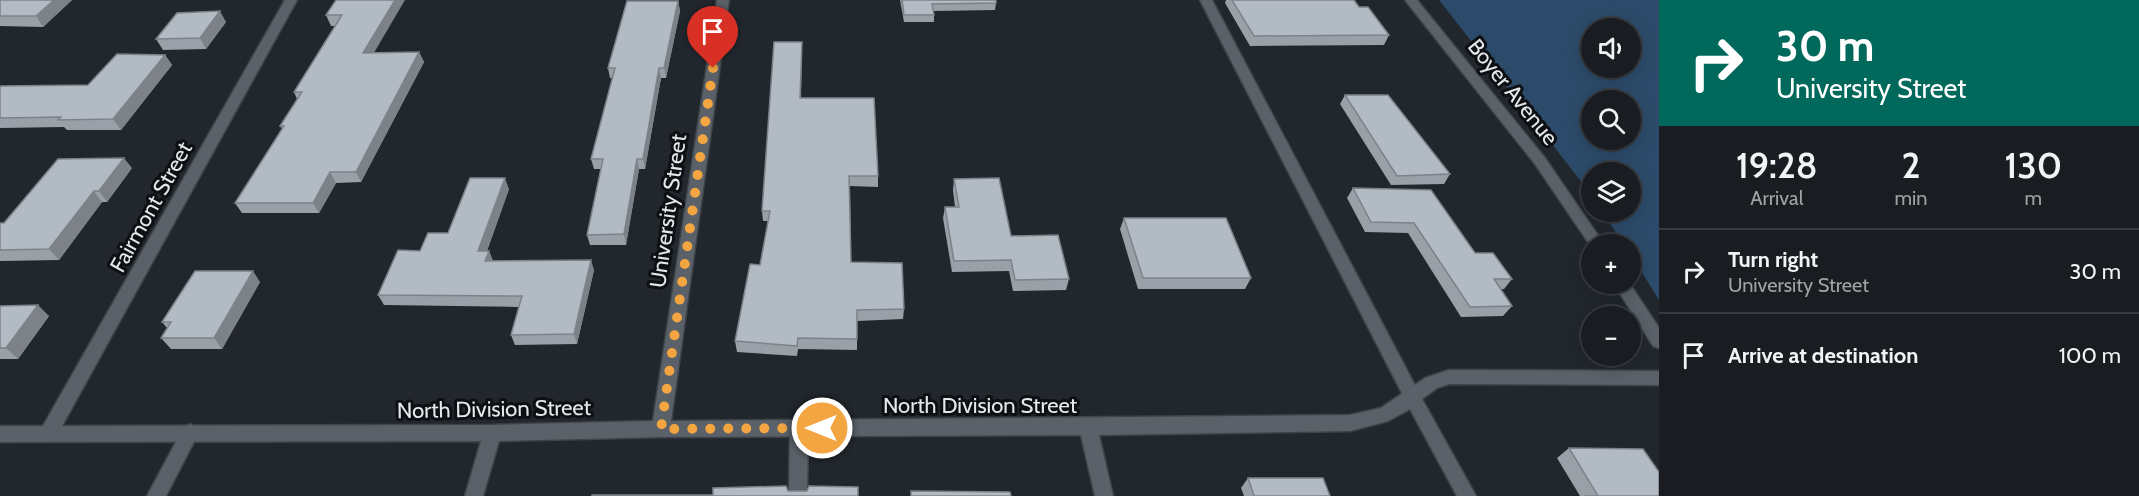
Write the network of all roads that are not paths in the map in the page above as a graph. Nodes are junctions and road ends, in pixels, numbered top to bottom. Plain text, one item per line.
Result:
1 (291, 0) edge
2 (723, 0) edge
3 (1206, 0) edge
4 (1411, 0) edge
5 (1590, 234) edge
6 (1628, 294) edge
7 (1659, 341) edge
8 (1659, 378) edge
9 (1413, 398) junction
10 (800, 428) junction
11 (1088, 428) junction
12 (661, 429) junction
13 (190, 432) junction
14 (492, 433) junction
15 (0, 434) edge
16 (48, 434) junction
17 (156, 496) edge
18 (474, 496) edge
19 (798, 496) edge
20 (1104, 496) edge
21 (1467, 496) edge

1 - 16 street, Fairmont Street
2 - 12 street, University Street
3 - 9 street
4 - 5 street, Boyer Avenue
6 - 7 street
8 - 9 street, North Division Street
9 - 11 street, North Division Street
9 - 21 street
10 - 11 street, North Division Street
10 - 12 street, North Division Street
10 - 19 street
11 - 20 street
12 - 14 street, North Division Street
13 - 14 street, North Division Street
13 - 16 street, North Division Street
13 - 17 street
14 - 18 street
15 - 16 street, North Division Street

